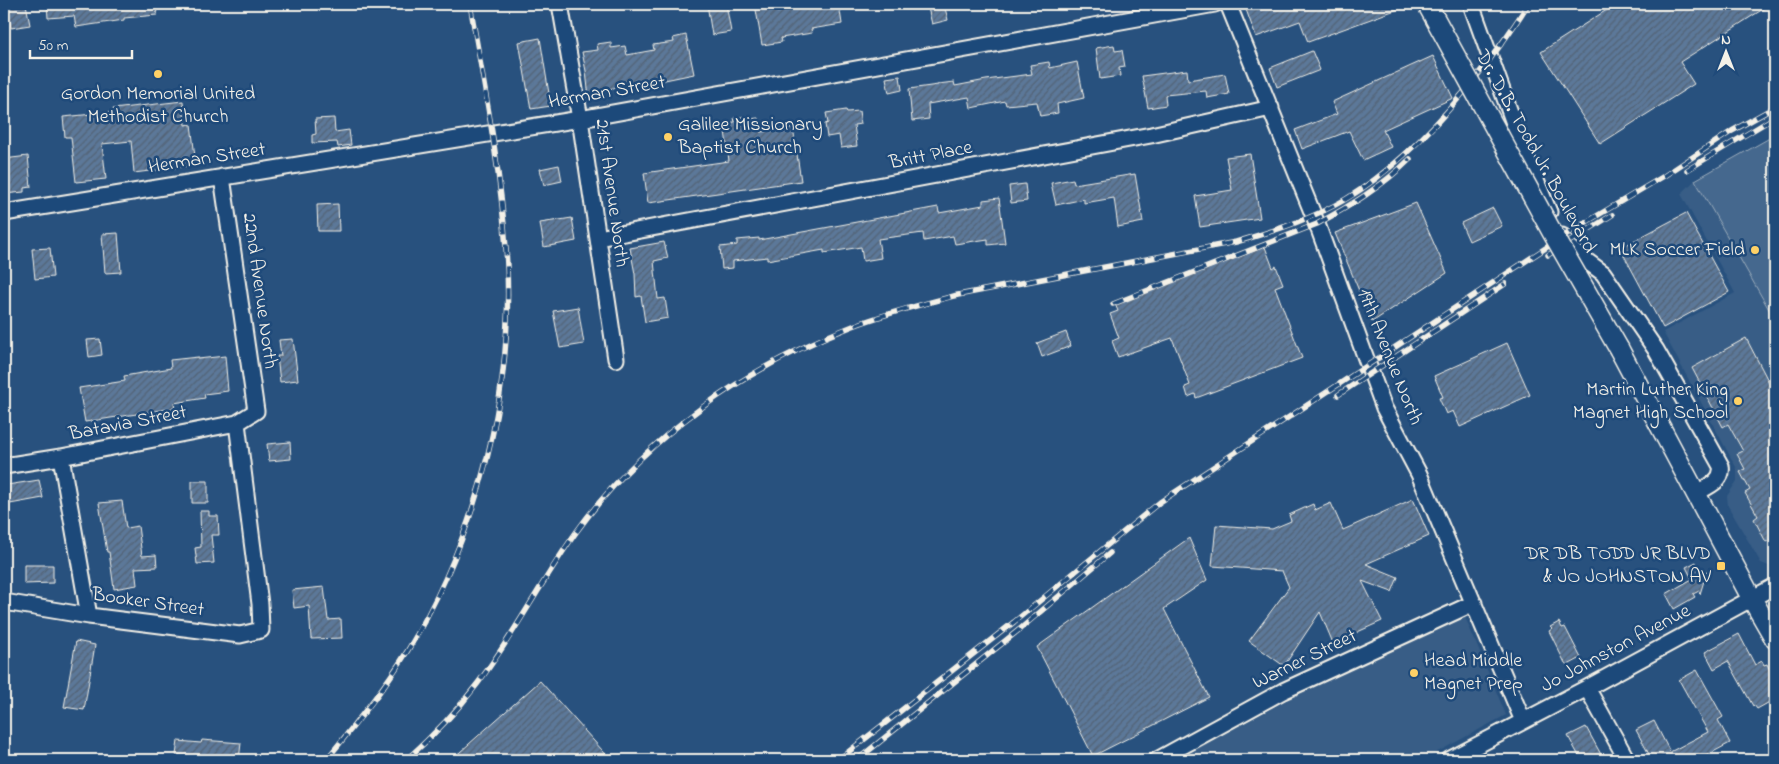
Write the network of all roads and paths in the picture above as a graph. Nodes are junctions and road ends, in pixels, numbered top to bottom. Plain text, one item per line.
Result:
1 (560, 4) edge
2 (1215, 4) edge
3 (1228, 4) edge
4 (1426, 4) edge
5 (1471, 4) edge
6 (1271, 108) junction
7 (580, 119) junction
8 (222, 177) junction
9 (4, 213) edge
10 (598, 238) junction
11 (616, 359) dead end
12 (256, 411) joint
13 (237, 423) junction
14 (61, 457) junction
15 (4, 466) edge
16 (1696, 493) junction
17 (1775, 586) edge
18 (1752, 599) junction
19 (4, 602) edge
20 (1474, 603) junction
21 (89, 616) junction
22 (1775, 639) edge
23 (1587, 688) junction
24 (1523, 721) junction
25 (1157, 760) edge
26 (1450, 760) edge
27 (1627, 760) edge

1 - 7 street, 21st Avenue North
2 - 7 street, Herman Street
3 - 6 street, 19th Avenue North
4 - 16 main road, Dr. D.B. Todd Jr. Boulevard, bridge
5 - 16 street
6 - 10 street, Britt Place
6 - 20 street, 19th Avenue North
7 - 8 street, Herman Street
7 - 10 street, 21st Avenue North
8 - 9 street, Herman Street
8 - 12 street, 22nd Avenue North
10 - 11 street, 21st Avenue North
12 - 13 street, Batavia Street
13 - 14 street, Batavia Street
13 - 21 street, Booker Street
14 - 15 street, Batavia Street
14 - 21 street
16 - 18 main road, Dr. D.B. Todd Jr. Boulevard
17 - 18 street, Jo Johnston Avenue
18 - 22 main road, Dr. D.B. Todd Jr. Boulevard
18 - 23 street, Jo Johnston Avenue
19 - 21 street, Booker Street
20 - 24 street, 19th Avenue North
20 - 25 street, Warner Street
23 - 24 street, Jo Johnston Avenue
23 - 27 street
24 - 26 street, Jo Johnston Avenue

